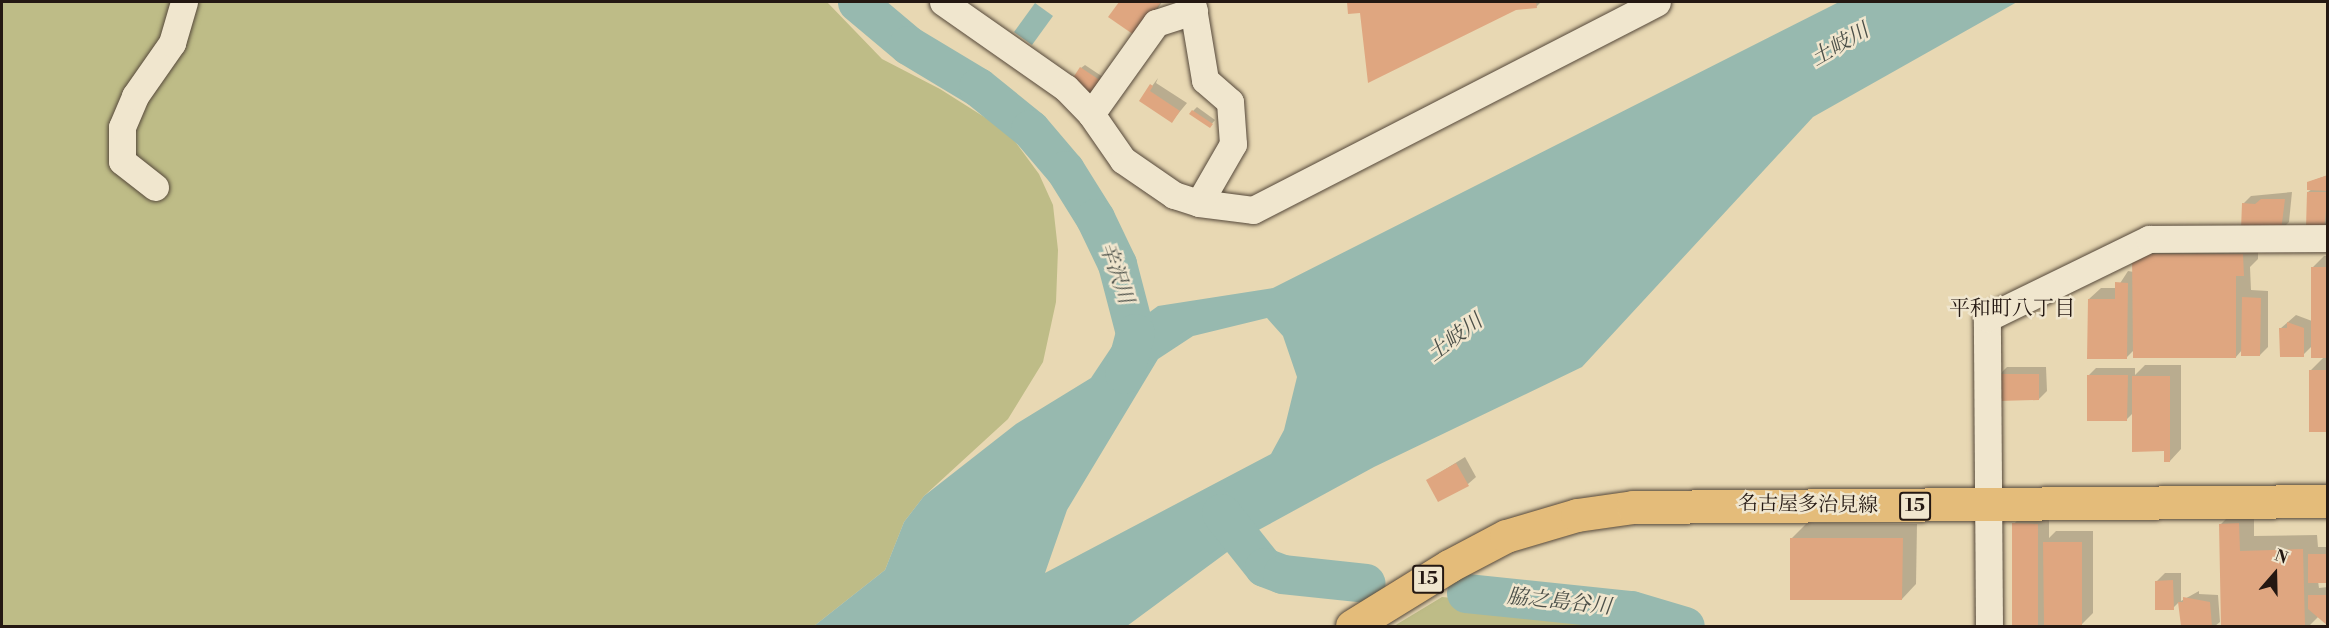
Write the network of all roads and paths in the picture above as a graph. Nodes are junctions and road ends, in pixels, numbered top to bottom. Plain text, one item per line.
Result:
1 (943, 2) edge
2 (1657, 2) edge
3 (180, 3) edge
4 (1193, 6) edge
5 (1091, 114) junction
6 (155, 187) dead end
7 (1199, 203) junction
8 (2328, 238) edge
9 (2328, 501) edge
10 (1987, 506) junction
11 (1352, 627) edge
12 (1989, 627) edge

1 - 5 street
2 - 7 street
3 - 6 street
4 - 5 street
4 - 7 street
5 - 7 street
8 - 10 street
9 - 10 main road, 名古屋多治見線 / 15
10 - 11 main road, 名古屋多治見線 / 15
10 - 12 street

